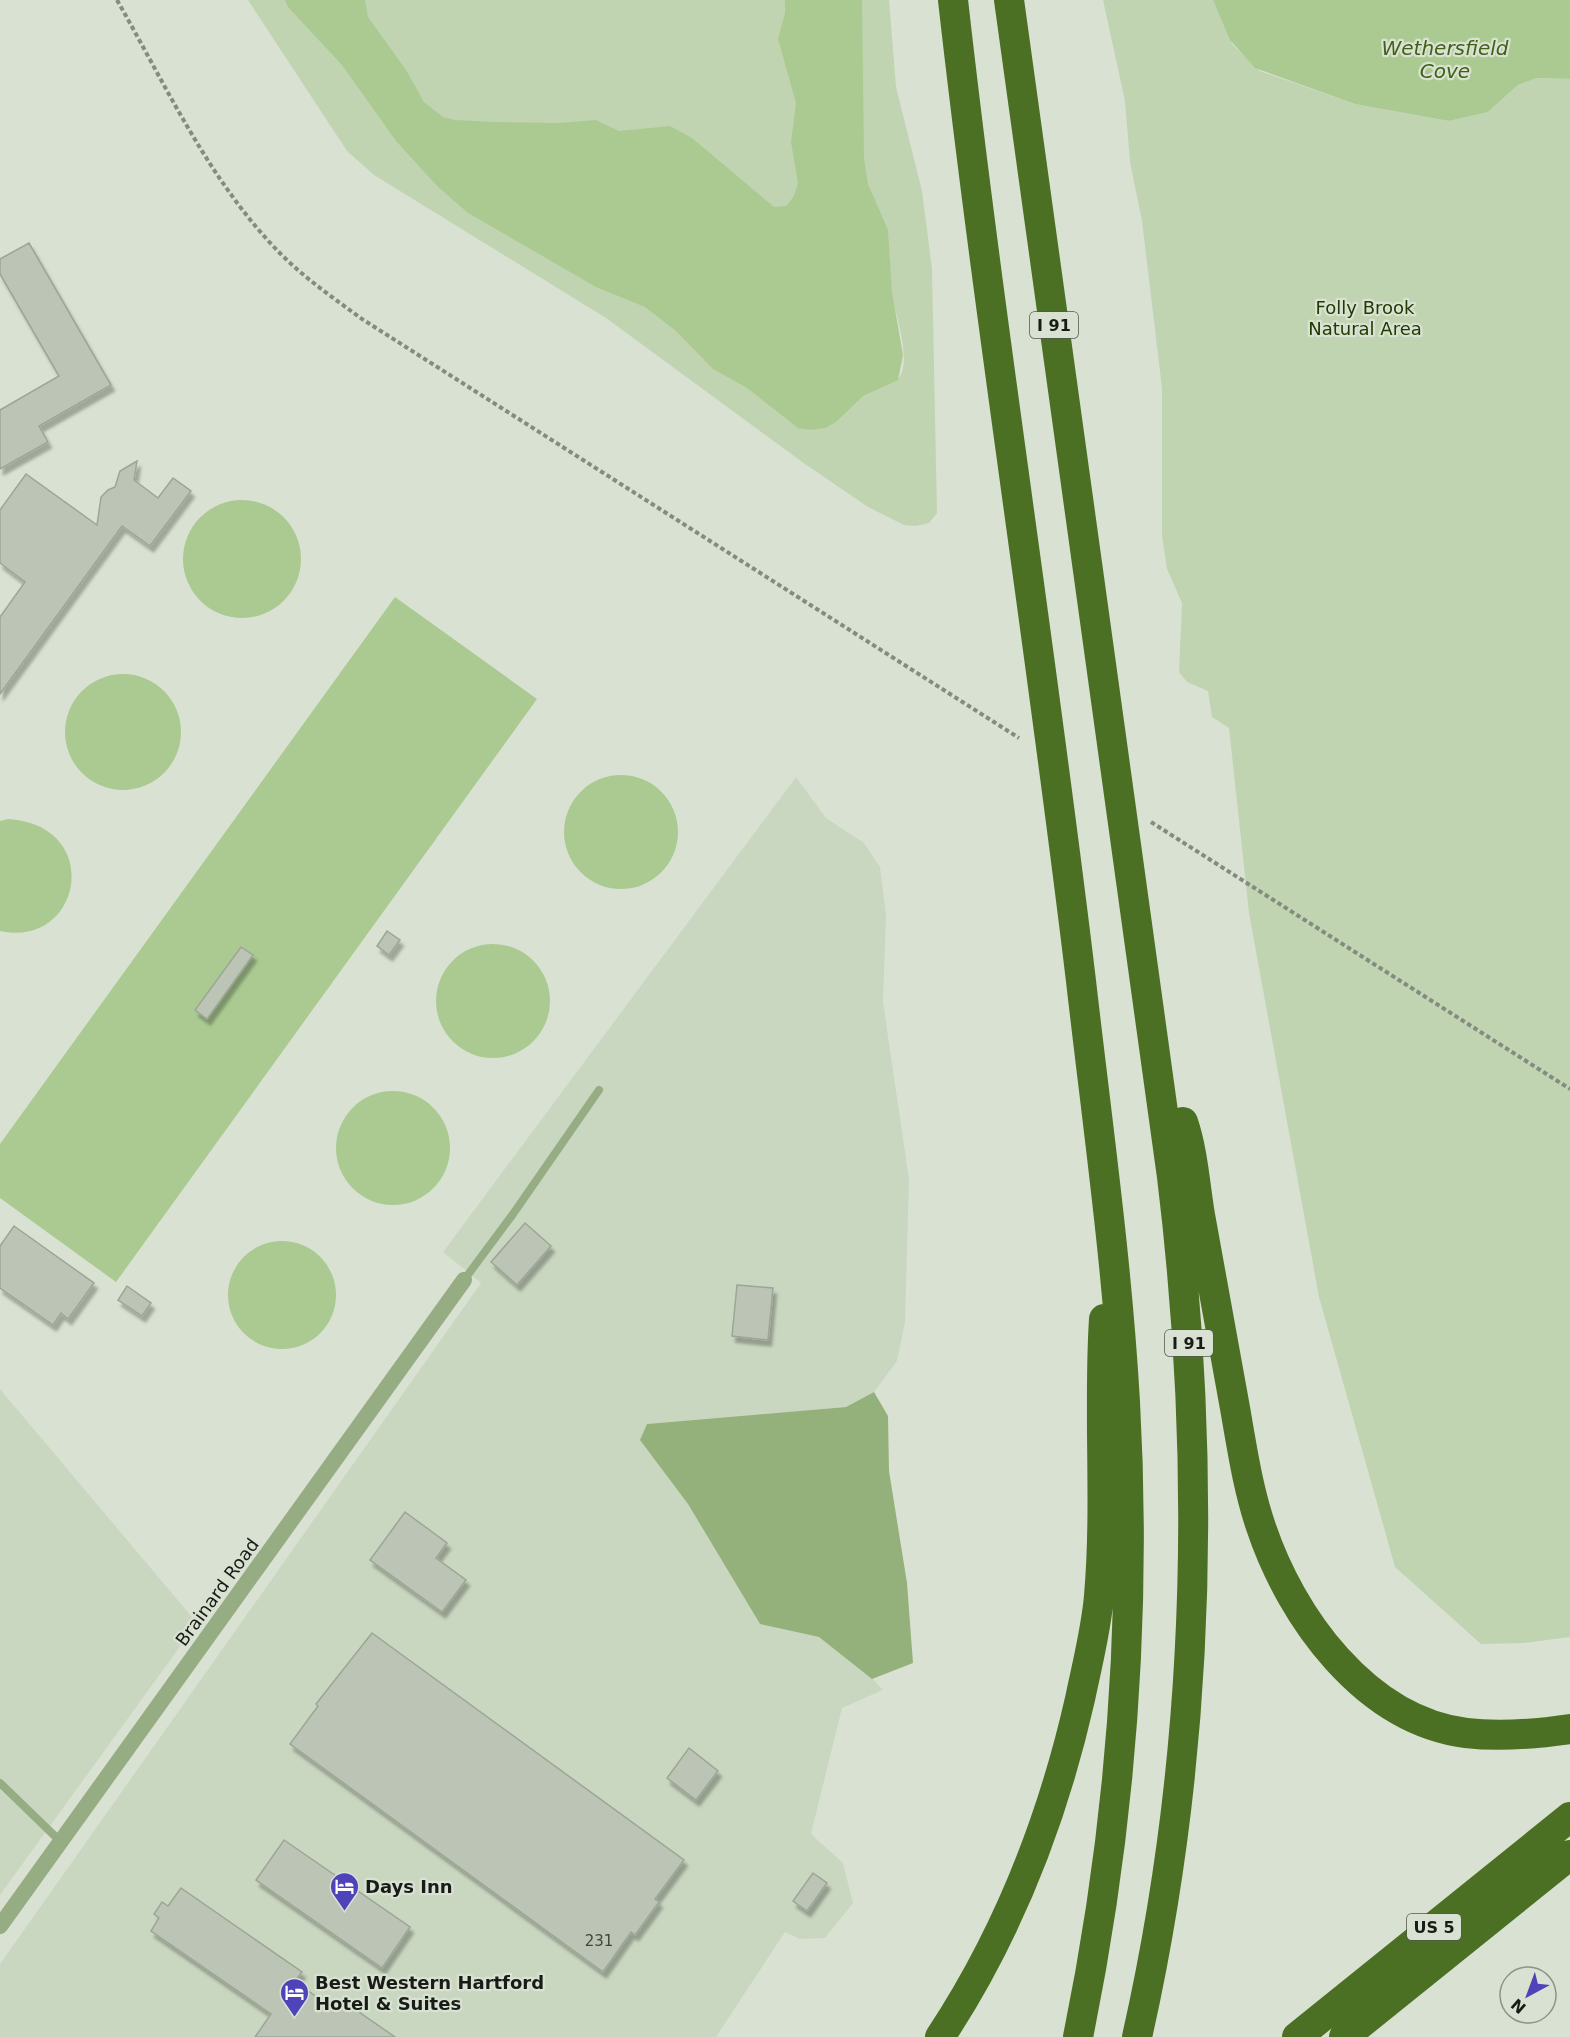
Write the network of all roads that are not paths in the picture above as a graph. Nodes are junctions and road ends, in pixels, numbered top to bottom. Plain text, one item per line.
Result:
1 (952, 0) edge
2 (1009, 0) edge
3 (1150, 1020) junction
4 (599, 1090) dead end
5 (1110, 1229) junction
6 (464, 1280) joint
7 (1570, 1729) edge
8 (0, 1783) edge
9 (1570, 1817) edge
10 (61, 1842) junction
11 (1570, 1855) edge
12 (0, 1926) edge
13 (940, 2037) edge
14 (1078, 2037) edge
15 (1137, 2037) edge
16 (1297, 2037) edge
17 (1344, 2037) edge

1 - 5 highway
2 - 3 highway, I 91
3 - 7 highway
3 - 15 highway, I 91
4 - 6 lane
5 - 13 highway
5 - 14 highway
6 - 10 street, Brainard Road
8 - 10 lane
9 - 16 highway, US 5
10 - 12 street, Brainard Road
11 - 17 highway, US 5

